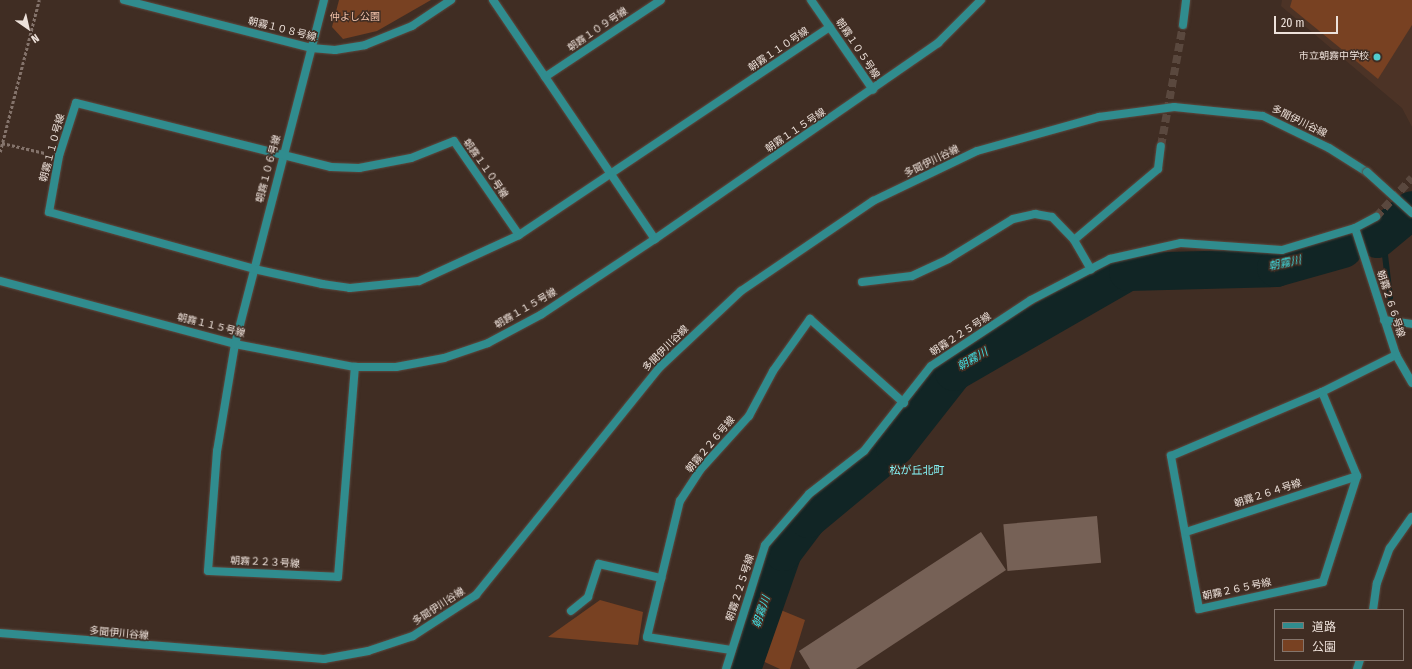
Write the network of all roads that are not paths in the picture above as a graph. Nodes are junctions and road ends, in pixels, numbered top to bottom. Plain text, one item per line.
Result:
1 (124, 0) edge
2 (324, 0) edge
3 (451, 0) edge
4 (493, 0) edge
5 (661, 0) edge
6 (811, 0) edge
7 (981, 0) edge
8 (1186, 0) edge
9 (1183, 25) tunnel mouth
10 (830, 27) junction
11 (311, 48) junction
12 (545, 77) junction
13 (873, 90) junction
14 (1161, 146) tunnel mouth
15 (283, 156) junction
16 (610, 174) junction
17 (1412, 213) edge
18 (1376, 217) tunnel mouth
19 (1355, 228) junction
20 (519, 235) junction
21 (655, 239) junction
22 (1074, 240) junction
23 (254, 269) junction
24 (1091, 269) junction
25 (0, 281) edge
26 (862, 282) dead end
27 (1384, 320) junction
28 (1412, 324) edge
29 (235, 344) junction
30 (1396, 355) junction
31 (355, 367) junction
32 (1412, 383) edge
33 (1322, 392) junction
34 (904, 403) junction
35 (1357, 476) junction
36 (1412, 517) edge
37 (1186, 532) junction
38 (661, 578) junction
39 (1373, 609) edge
40 (571, 611) dead end
41 (0, 634) edge
42 (731, 650) junction
43 (726, 669) edge

1 - 11 street, 朝霧１０８号線
2 - 11 street, 朝霧１０６号線
3 - 11 street, 朝霧１０８号線
4 - 12 street
5 - 12 street, 朝霧１０９号線
6 - 10 street, 朝霧１０５号線
7 - 13 street, 朝霧１１５号線
8 - 9 street
10 - 13 street, 朝霧１０５号線
10 - 16 street, 朝霧１１０号線
11 - 15 street, 朝霧１０６号線
12 - 16 street
13 - 21 street, 朝霧１１５号線
14 - 22 street
15 - 20 street, 朝霧１１０号線
15 - 23 street, 朝霧１０６号線
15 - 23 street, 朝霧１１０号線
16 - 20 street, 朝霧１１０号線
16 - 21 street
17 - 41 street, 多聞伊川谷線, bridge
18 - 19 street, 朝霧２２５号線
19 - 24 street, 朝霧２２５号線
19 - 27 street, 朝霧２６６号線
20 - 23 street, 朝霧１１０号線
21 - 31 street, 朝霧１１５号線
22 - 24 street
22 - 26 street
23 - 29 street, 朝霧１０６号線
24 - 34 street, 朝霧２２５号線
25 - 29 street, 朝霧１１５号線
27 - 28 street
27 - 30 street, 朝霧２６６号線
29 - 31 street, 朝霧１１５号線
29 - 31 street, 朝霧２２３号線
30 - 32 street, 朝霧２６６号線
30 - 33 street, 朝霧２６５号線
33 - 35 street
33 - 37 street, 朝霧２６５号線
34 - 38 street, 朝霧２２６号線
34 - 42 street, 朝霧２２５号線
35 - 37 street, 朝霧２６４号線
35 - 37 street, 朝霧２６５号線
36 - 39 street
38 - 40 street
38 - 42 street, 朝霧２２６号線
42 - 43 street, 朝霧２２５号線

